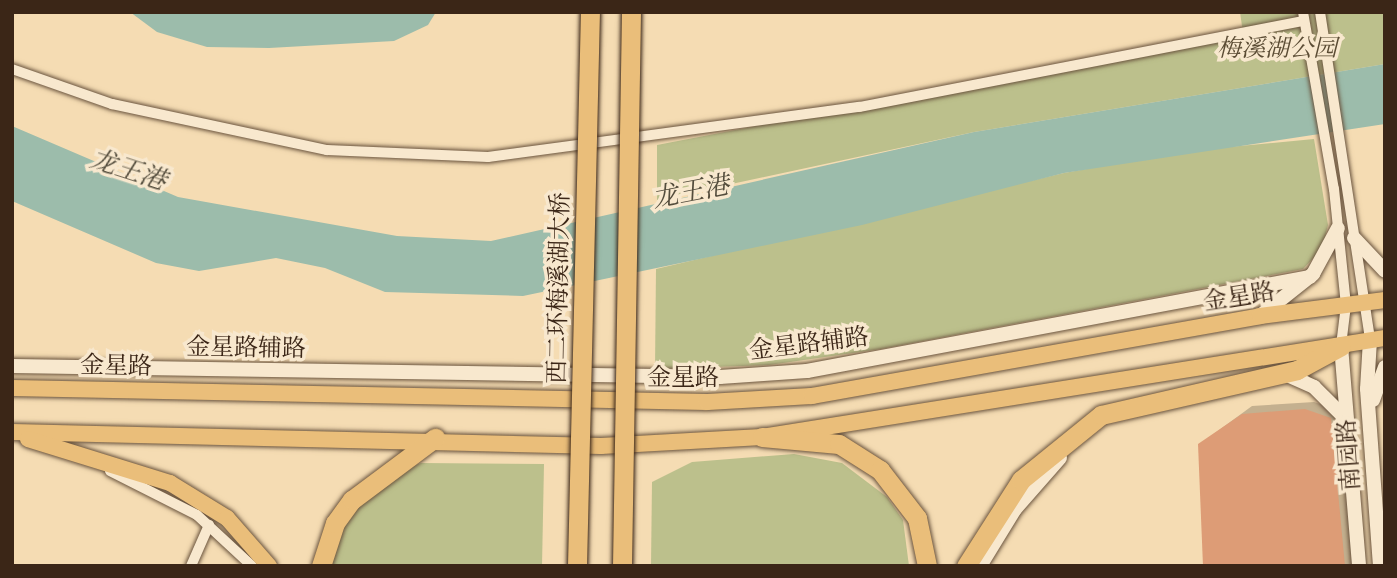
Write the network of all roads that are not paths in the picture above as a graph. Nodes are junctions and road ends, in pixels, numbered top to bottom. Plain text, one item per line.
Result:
1 (590, 12) edge
2 (631, 12) edge
3 (1320, 15) edge
4 (1303, 17) edge
5 (12, 69) edge
6 (1338, 228) junction
7 (1354, 239) junction
8 (1385, 271) edge
9 (1310, 277) junction
10 (1385, 300) edge
11 (1364, 303) junction
12 (1346, 305) junction
13 (1260, 316) junction
14 (1378, 339) edge
15 (1341, 346) junction
16 (12, 366) edge
17 (1385, 367) edge
18 (1282, 373) junction
19 (12, 388) edge
20 (1149, 399) junction
21 (1369, 415) junction
22 (1346, 419) junction
23 (12, 434) edge
24 (762, 437) junction
25 (435, 438) junction
26 (33, 440) junction
27 (209, 525) junction
28 (1381, 529) edge
29 (191, 566) edge
30 (252, 566) edge
31 (269, 566) edge
32 (321, 566) edge
33 (577, 566) edge
34 (622, 566) edge
35 (927, 566) edge
36 (966, 566) edge
37 (979, 566) edge
38 (1359, 566) edge
39 (1380, 566) edge

1 - 33 highway, 西二环梅溪湖大桥, bridge
2 - 34 highway, bridge
3 - 7 street
4 - 5 street
4 - 6 street
6 - 9 street
6 - 12 street
7 - 8 street
7 - 11 street
9 - 13 street
9 - 16 street, 金星路辅路
10 - 11 main road, 金星路
11 - 12 main road, 金星路
11 - 14 street
12 - 13 main road, 金星路
12 - 15 street
13 - 19 main road, 金星路
14 - 15 main road
14 - 21 street, 南园路
15 - 18 highway
15 - 22 street, 南园路
15 - 24 main road
17 - 21 street
18 - 20 highway
18 - 22 street
20 - 36 highway
20 - 37 street
21 - 28 street, 南园路
22 - 38 street, 南园路
23 - 25 main road
23 - 26 main road
24 - 25 main road
24 - 35 highway
25 - 32 highway
26 - 27 street
26 - 31 main road
27 - 29 street
27 - 30 street
28 - 39 street, 南园路

